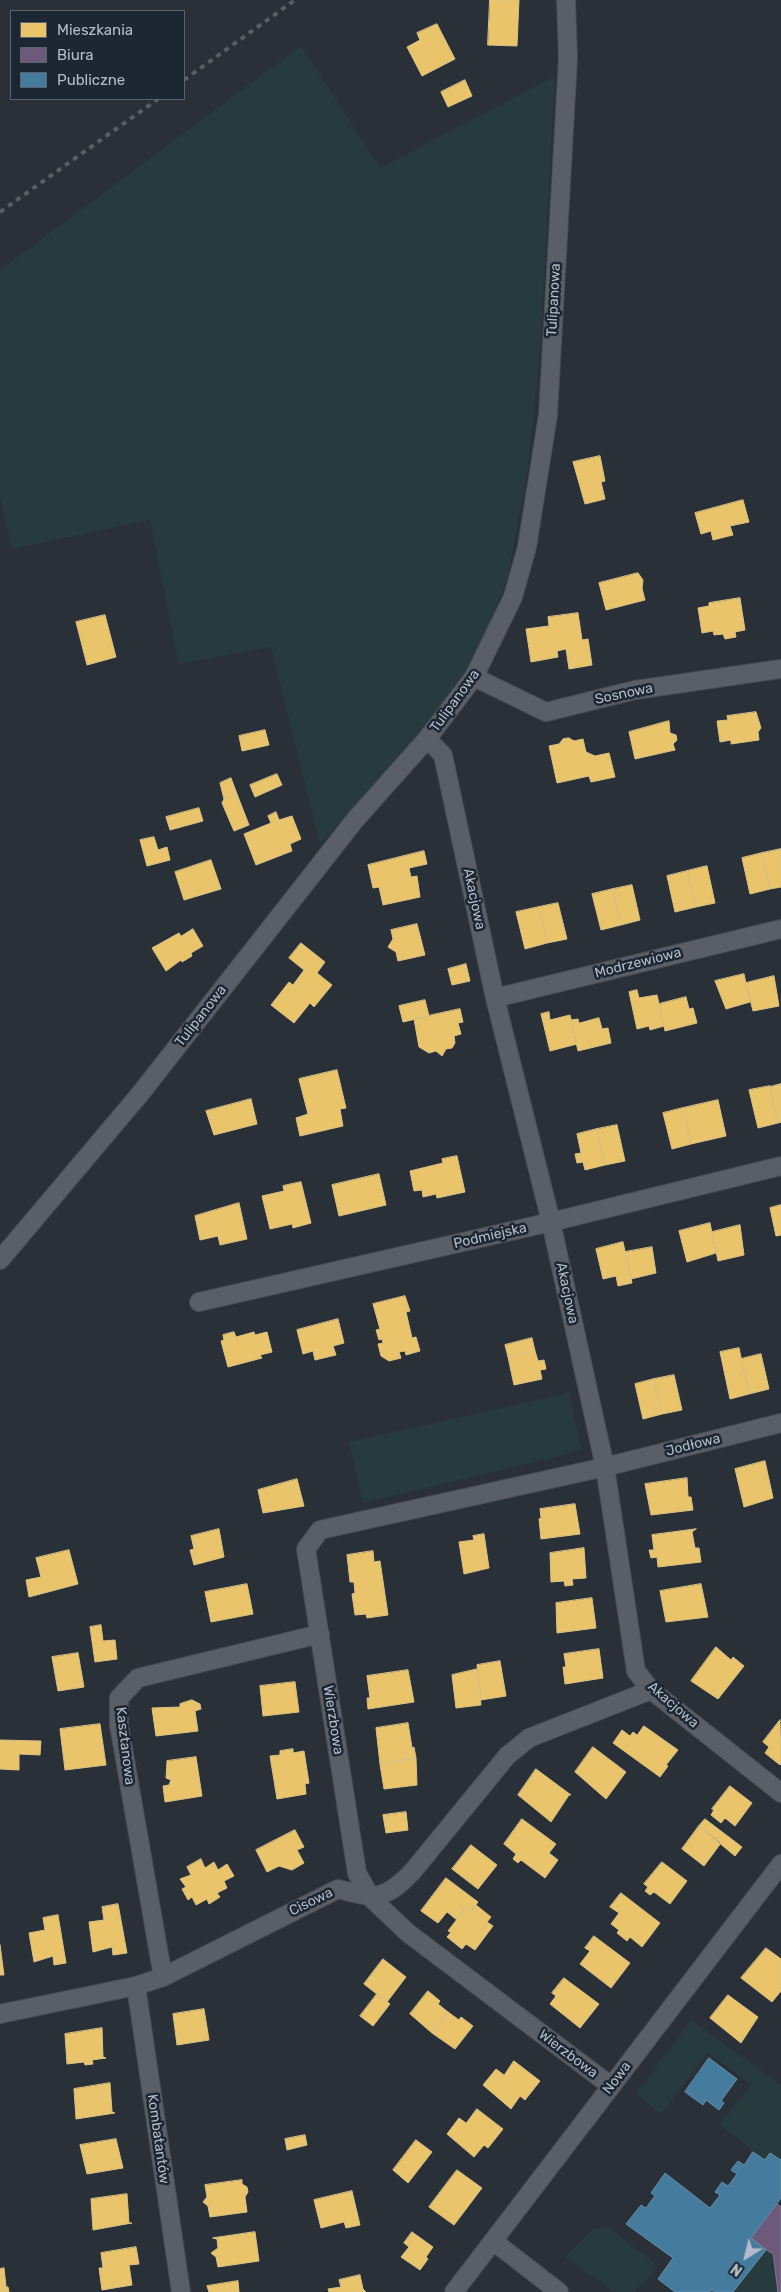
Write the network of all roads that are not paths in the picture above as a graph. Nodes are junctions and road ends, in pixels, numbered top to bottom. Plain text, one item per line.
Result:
1 (566, 0) edge
2 (781, 669) edge
3 (474, 677) junction
4 (427, 739) junction
5 (781, 929) edge
6 (495, 998) junction
7 (781, 1166) edge
8 (551, 1222) junction
9 (0, 1260) edge
10 (199, 1302) dead end
11 (781, 1423) edge
12 (605, 1467) junction
13 (320, 1634) junction
14 (651, 1690) junction
15 (781, 1794) edge
16 (781, 1864) edge
17 (371, 1898) junction
18 (163, 1977) junction
19 (136, 1986) junction
20 (0, 2014) edge
21 (611, 2086) junction
22 (493, 2241) junction
23 (181, 2292) edge
24 (454, 2292) edge
25 (559, 2292) edge

1 - 3 street, Tulipanowa
2 - 3 street, Sosnowa
3 - 4 street, Tulipanowa
4 - 6 street, Akacjowa
4 - 9 street, Tulipanowa
5 - 6 street, Modrzewiowa
6 - 8 street, Akacjowa
7 - 8 street, Podmiejska
8 - 10 street, Podmiejska
8 - 12 street, Akacjowa
11 - 12 street, Jodłowa
12 - 13 street, Wierzbowa
12 - 14 street, Akacjowa
13 - 17 street, Wierzbowa
13 - 18 street, Kasztanowa
14 - 15 street, Akacjowa
14 - 17 street
16 - 21 street, Nowa
17 - 18 street, Cisowa
17 - 21 street, Wierzbowa
18 - 19 street, Cisowa
19 - 20 street, Cisowa
19 - 23 street, Kombatantów
21 - 22 street, Nowa
22 - 24 street, Nowa
22 - 25 street

